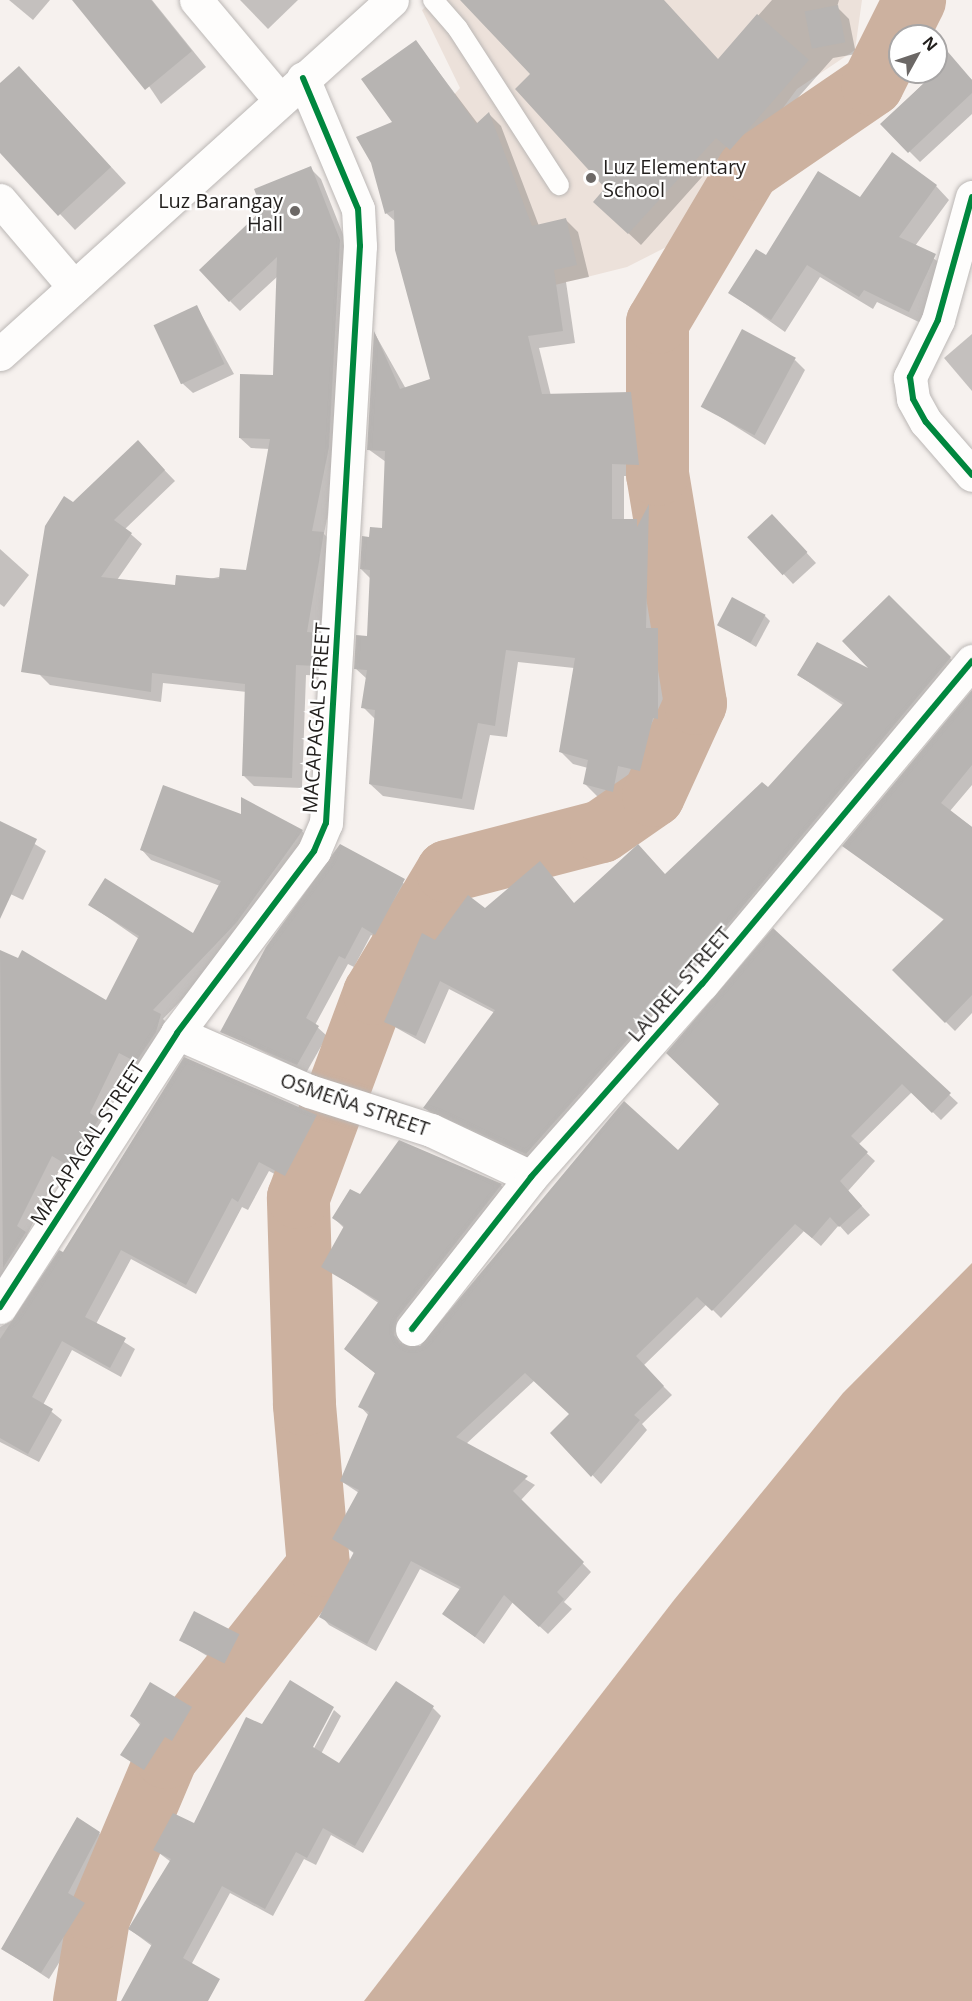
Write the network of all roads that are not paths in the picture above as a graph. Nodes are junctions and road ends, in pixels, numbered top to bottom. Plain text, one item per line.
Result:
1 (196, 0) edge
2 (392, 0) edge
3 (433, 0) edge
4 (291, 89) junction
5 (559, 185) dead end
6 (972, 196) edge
7 (0, 200) edge
8 (74, 287) junction
9 (0, 354) edge
10 (972, 475) edge
11 (972, 661) edge
12 (177, 1034) junction
13 (531, 1177) junction
14 (0, 1307) edge
15 (412, 1329) dead end

1 - 4 street, MACAPAGAL STREET
2 - 4 street
3 - 5 lane
4 - 8 street
4 - 12 street, MACAPAGAL STREET
6 - 10 street
7 - 8 street
8 - 9 street
11 - 13 street, LAUREL STREET
12 - 13 street, OSMEÑA STREET
12 - 14 street, MACAPAGAL STREET
13 - 15 street, LAUREL STREET

